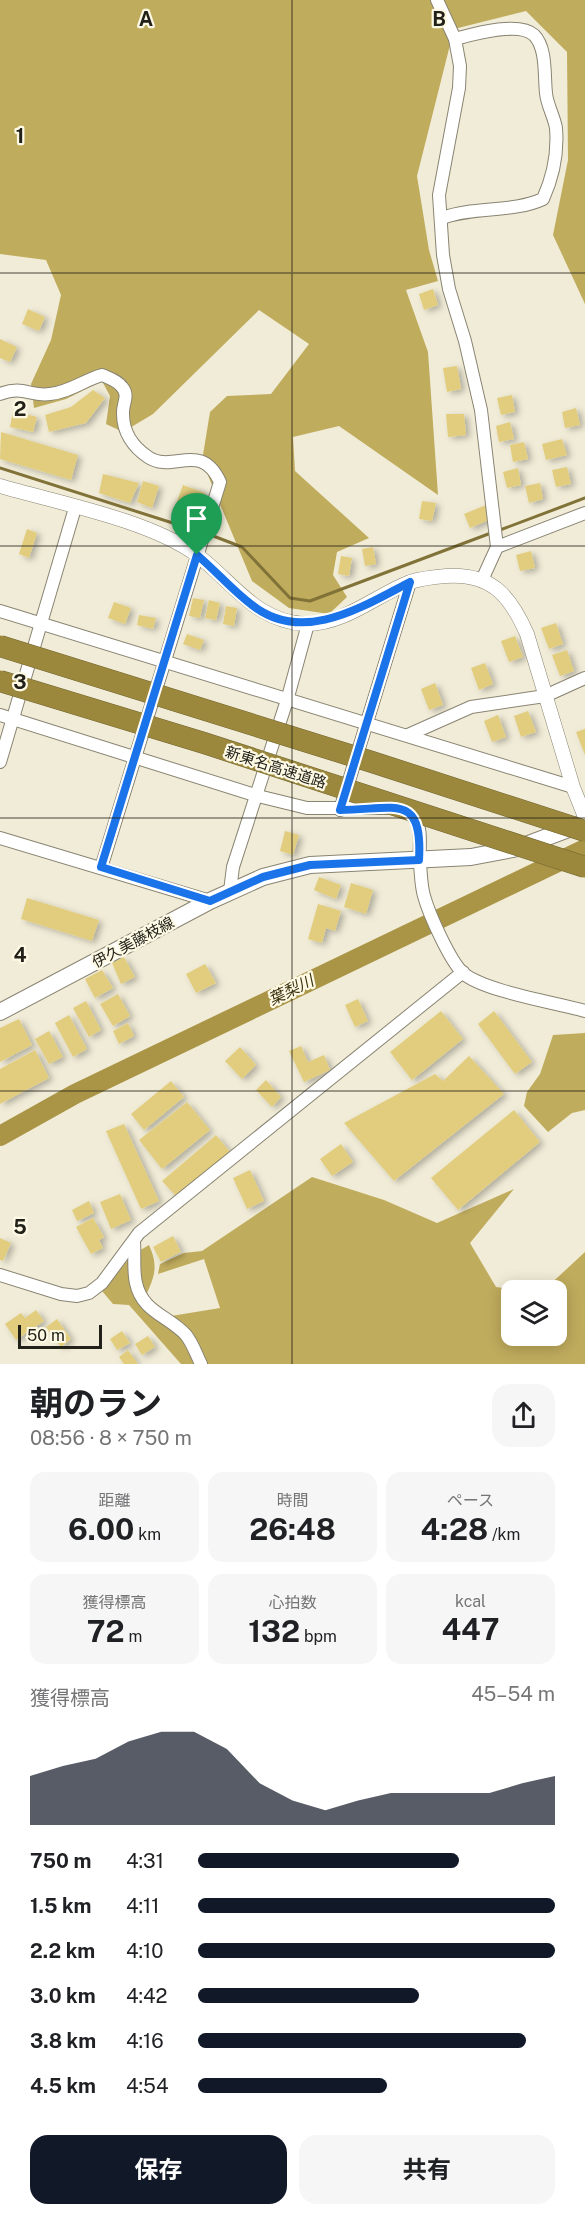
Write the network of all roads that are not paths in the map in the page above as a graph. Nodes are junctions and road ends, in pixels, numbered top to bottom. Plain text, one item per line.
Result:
1 (437, 0) edge
2 (455, 39) junction
3 (442, 218) junction
4 (0, 394) edge
5 (0, 486) edge
6 (75, 508) junction
7 (585, 513) edge
8 (497, 547) junction
9 (197, 555) junction
10 (482, 580) junction
11 (410, 582) junction
12 (0, 611) edge
13 (42, 624) junction
14 (308, 624) junction
15 (0, 646) edge
16 (164, 660) junction
17 (585, 678) edge
18 (0, 681) edge
19 (545, 696) junction
20 (288, 697) junction
21 (0, 715) edge
22 (13, 719) junction
23 (367, 723) junction
24 (408, 735) junction
25 (134, 758) junction
26 (0, 762) edge
27 (573, 787) junction
28 (258, 796) junction
29 (340, 810) junction
30 (585, 817) edge
31 (585, 823) edge
32 (585, 831) edge
33 (0, 838) edge
34 (419, 860) junction
35 (101, 867) junction
36 (585, 867) edge
37 (230, 891) junction
38 (210, 901) junction
39 (463, 972) junction
40 (585, 1011) edge
41 (0, 1012) edge
42 (134, 1242) junction
43 (0, 1275) edge
44 (201, 1364) edge

1 - 2 street
2 - 3 street
2 - 3 street
3 - 8 street
4 - 9 street
5 - 6 street
6 - 9 street
6 - 13 street
7 - 8 street
8 - 10 street
9 - 14 street
9 - 16 street
10 - 11 street
10 - 19 street
11 - 14 street
11 - 23 street
12 - 13 street
13 - 16 street
13 - 22 street
14 - 20 street
15 - 32 highway, bridge
16 - 20 street
16 - 25 street
17 - 19 street
18 - 36 highway, 新東名高速道路, bridge
19 - 24 street
19 - 27 street
20 - 23 street
20 - 28 street
21 - 22 street
22 - 25 street
22 - 26 street
23 - 24 street
23 - 29 street
24 - 27 street
25 - 28 street
25 - 35 street
27 - 30 street
28 - 29 street
28 - 37 street
29 - 34 street
31 - 34 main road, 伊久美藤枝線
33 - 35 street
34 - 37 main road, 伊久美藤枝線
34 - 39 street
35 - 38 street
37 - 38 main road, 伊久美藤枝線
38 - 41 main road, 伊久美藤枝線
39 - 40 street
39 - 42 street
42 - 43 street
42 - 44 street

